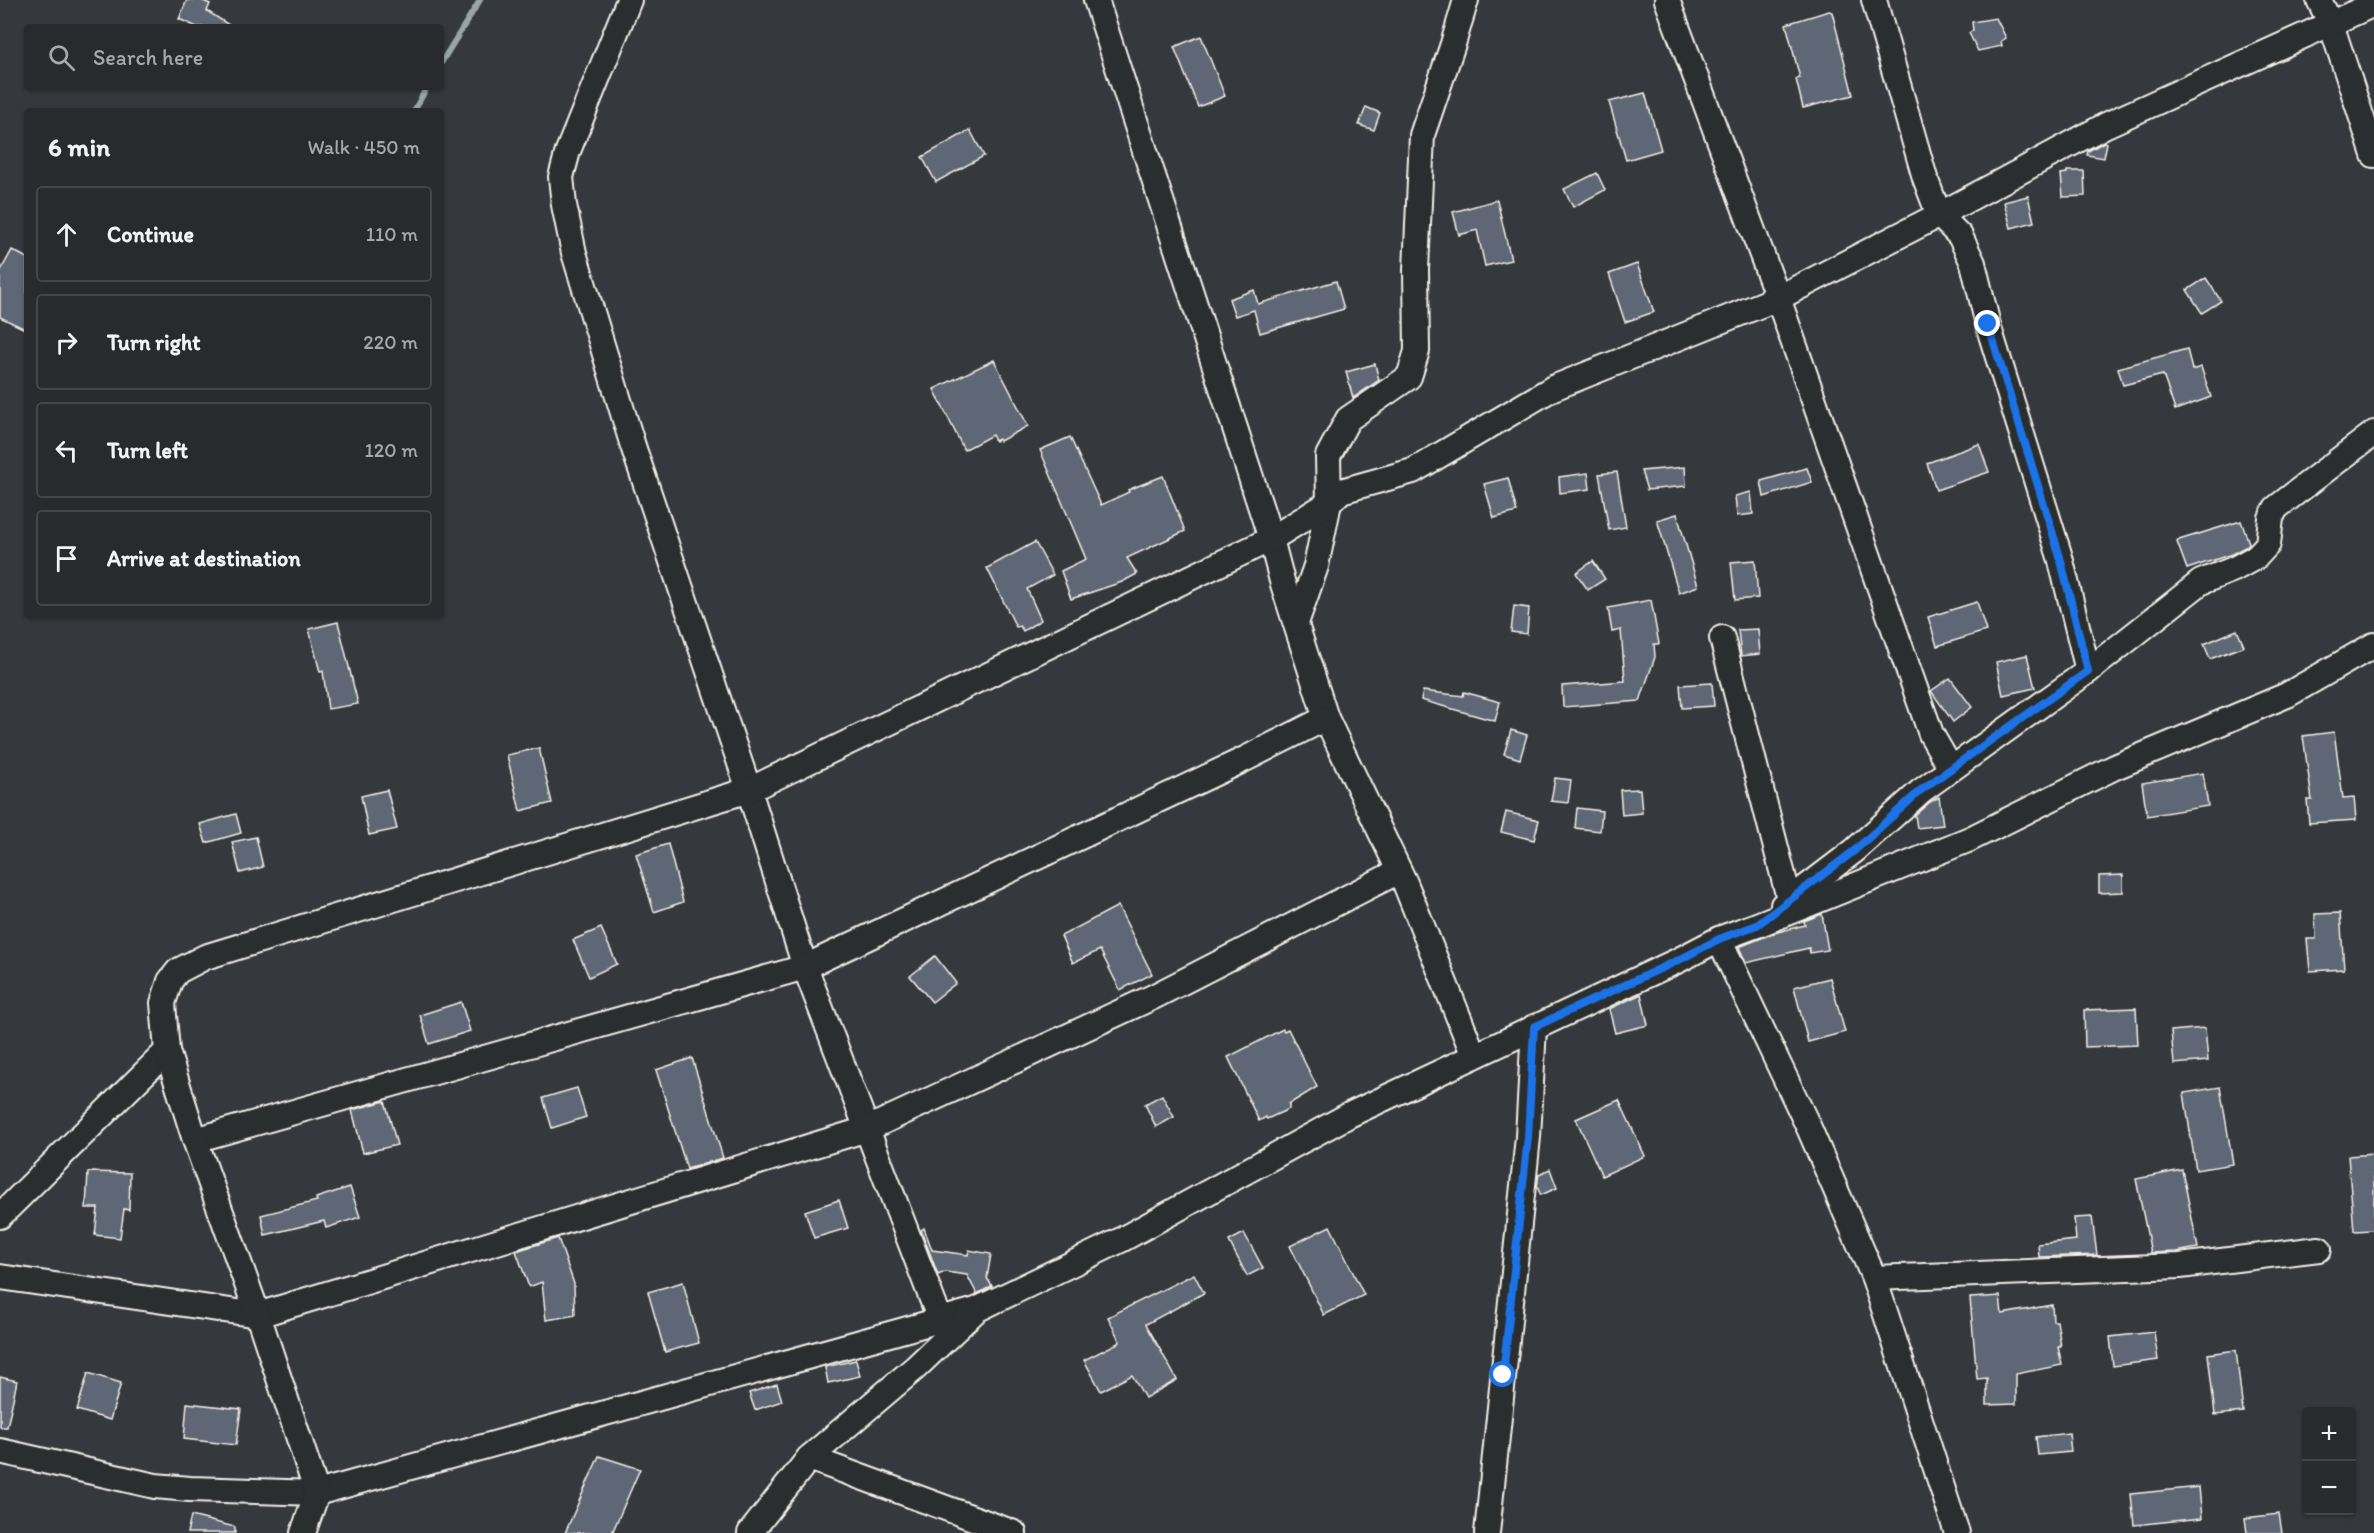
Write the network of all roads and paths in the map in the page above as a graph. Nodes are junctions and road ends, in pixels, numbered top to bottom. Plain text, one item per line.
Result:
1 (629, 0) edge
2 (1096, 0) edge
3 (1466, 0) edge
4 (1667, 0) edge
5 (1874, 0) edge
6 (2319, 0) edge
7 (2374, 4) edge
8 (2331, 24) junction
9 (2374, 155) edge
10 (1939, 215) junction
11 (1778, 298) junction
12 (2374, 433) edge
13 (1329, 503) junction
14 (1271, 539) junction
15 (1296, 623) junction
16 (1722, 638) dead end
17 (2374, 645) edge
18 (2088, 671) junction
19 (1326, 718) junction
20 (1951, 769) junction
21 (749, 790) junction
22 (1399, 871) junction
23 (1791, 905) junction
24 (1719, 939) junction
25 (806, 967) junction
26 (1534, 1027) junction
27 (167, 1051) junction
28 (1474, 1056) junction
29 (867, 1129) junction
30 (195, 1140) junction
31 (0, 1216) edge
32 (2319, 1250) dead end
33 (0, 1277) edge
34 (1874, 1278) junction
35 (976, 1310) junction
36 (258, 1315) junction
37 (940, 1320) junction
38 (0, 1451) edge
39 (809, 1458) junction
40 (317, 1493) junction
41 (773, 1504) junction
42 (303, 1533) edge
43 (750, 1533) edge
44 (772, 1533) edge
45 (1014, 1533) edge
46 (1487, 1533) edge
47 (1957, 1533) edge

1 - 21 street
2 - 14 street
3 - 13 street
4 - 11 street
5 - 10 street
6 - 8 street
7 - 8 street
8 - 9 street
8 - 10 street
10 - 11 street
10 - 18 street
11 - 13 street
11 - 20 street
12 - 18 street
13 - 14 street
13 - 15 street
14 - 15 street
14 - 21 street
15 - 19 street
16 - 23 street
17 - 23 street
18 - 20 street
19 - 22 street
19 - 25 street
20 - 23 street
21 - 25 street
21 - 27 street
22 - 28 street
22 - 29 street
23 - 24 street
24 - 26 street
24 - 34 street
25 - 29 street
25 - 30 street
26 - 28 street
26 - 46 street
27 - 30 street
27 - 31 street
28 - 35 street
29 - 36 street
29 - 37 street
30 - 36 street
32 - 34 street
33 - 36 street
34 - 47 street
35 - 37 street
35 - 39 street
36 - 40 street
37 - 40 street
38 - 40 street
39 - 41 street
39 - 45 street
40 - 42 street
41 - 43 street
41 - 44 street

